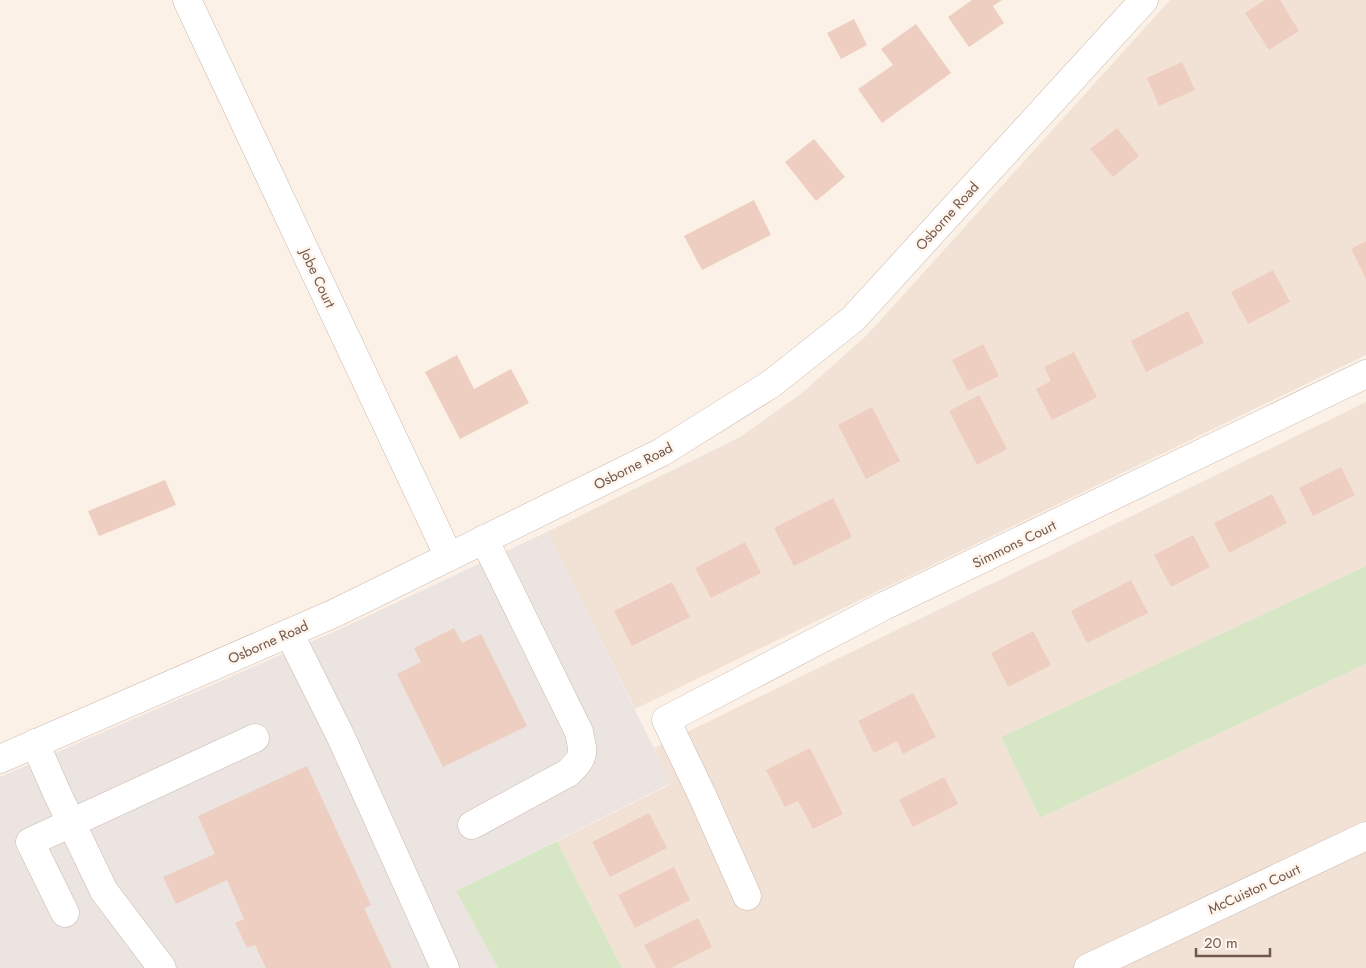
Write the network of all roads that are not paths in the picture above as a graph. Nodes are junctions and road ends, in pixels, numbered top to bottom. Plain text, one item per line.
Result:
1 (187, 0) edge
2 (1144, 0) edge
3 (1366, 374) edge
4 (484, 540) junction
5 (449, 557) junction
6 (289, 633) junction
7 (255, 738) dead end
8 (35, 743) junction
9 (0, 759) edge
10 (70, 823) junction
11 (472, 825) dead end
12 (1366, 836) edge
13 (747, 896) dead end
14 (65, 913) dead end
15 (162, 968) edge
16 (445, 968) edge
17 (1088, 968) edge

1 - 5 street, Jobe Court
2 - 4 street, Osborne Road
3 - 13 street, Simmons Court
4 - 5 street, Osborne Road
4 - 11 street
5 - 6 street, Osborne Road
6 - 8 street, Osborne Road
6 - 16 street
7 - 10 street
8 - 9 street, Osborne Road
8 - 10 street
10 - 14 street
10 - 15 street
12 - 17 street, McCuiston Court

